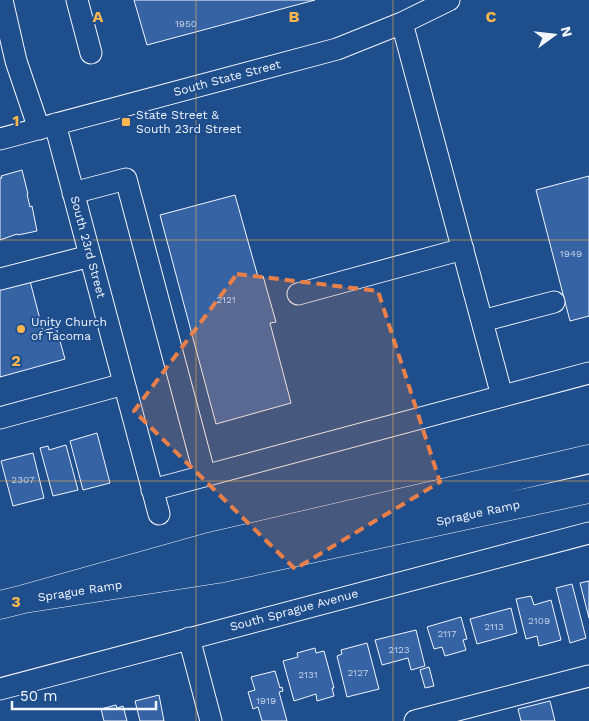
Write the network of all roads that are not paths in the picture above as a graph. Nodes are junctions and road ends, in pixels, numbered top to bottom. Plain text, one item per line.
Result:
1 (2, 0) edge
2 (77, 0) edge
3 (449, 0) edge
4 (402, 23) junction
5 (91, 53) dead end
6 (47, 126) junction
7 (0, 139) edge
8 (73, 193) junction
9 (463, 249) junction
10 (90, 256) junction
11 (0, 279) edge
12 (298, 294) dead end
13 (554, 302) dead end
14 (482, 321) junction
15 (589, 373) edge
16 (124, 384) junction
17 (502, 396) junction
18 (0, 418) edge
19 (589, 459) edge
20 (205, 476) junction
21 (589, 489) edge
22 (152, 490) junction
23 (159, 514) dead end
24 (589, 533) edge
25 (12, 602) edge
26 (189, 638) junction
27 (589, 676) edge
28 (0, 688) edge
29 (211, 721) edge
30 (415, 721) edge

1 - 6 street, South 23rd Street
2 - 5 street
3 - 4 street, South State Street
4 - 6 street, South State Street
4 - 9 street
6 - 7 street, South State Street
6 - 8 street, South 23rd Street
8 - 10 street, South 23rd Street
8 - 20 street
9 - 12 street
9 - 14 street
10 - 11 street
10 - 16 street, South 23rd Street
13 - 14 street
14 - 17 street
15 - 17 street
16 - 18 street
16 - 22 street, South 23rd Street
17 - 20 street
19 - 25 highway, Sprague Ramp
20 - 22 street
21 - 25 highway, Sprague Ramp
22 - 23 street, South 23rd Street
24 - 26 street, South Sprague Avenue
26 - 28 street, South Sprague Avenue
26 - 29 street
27 - 30 street

